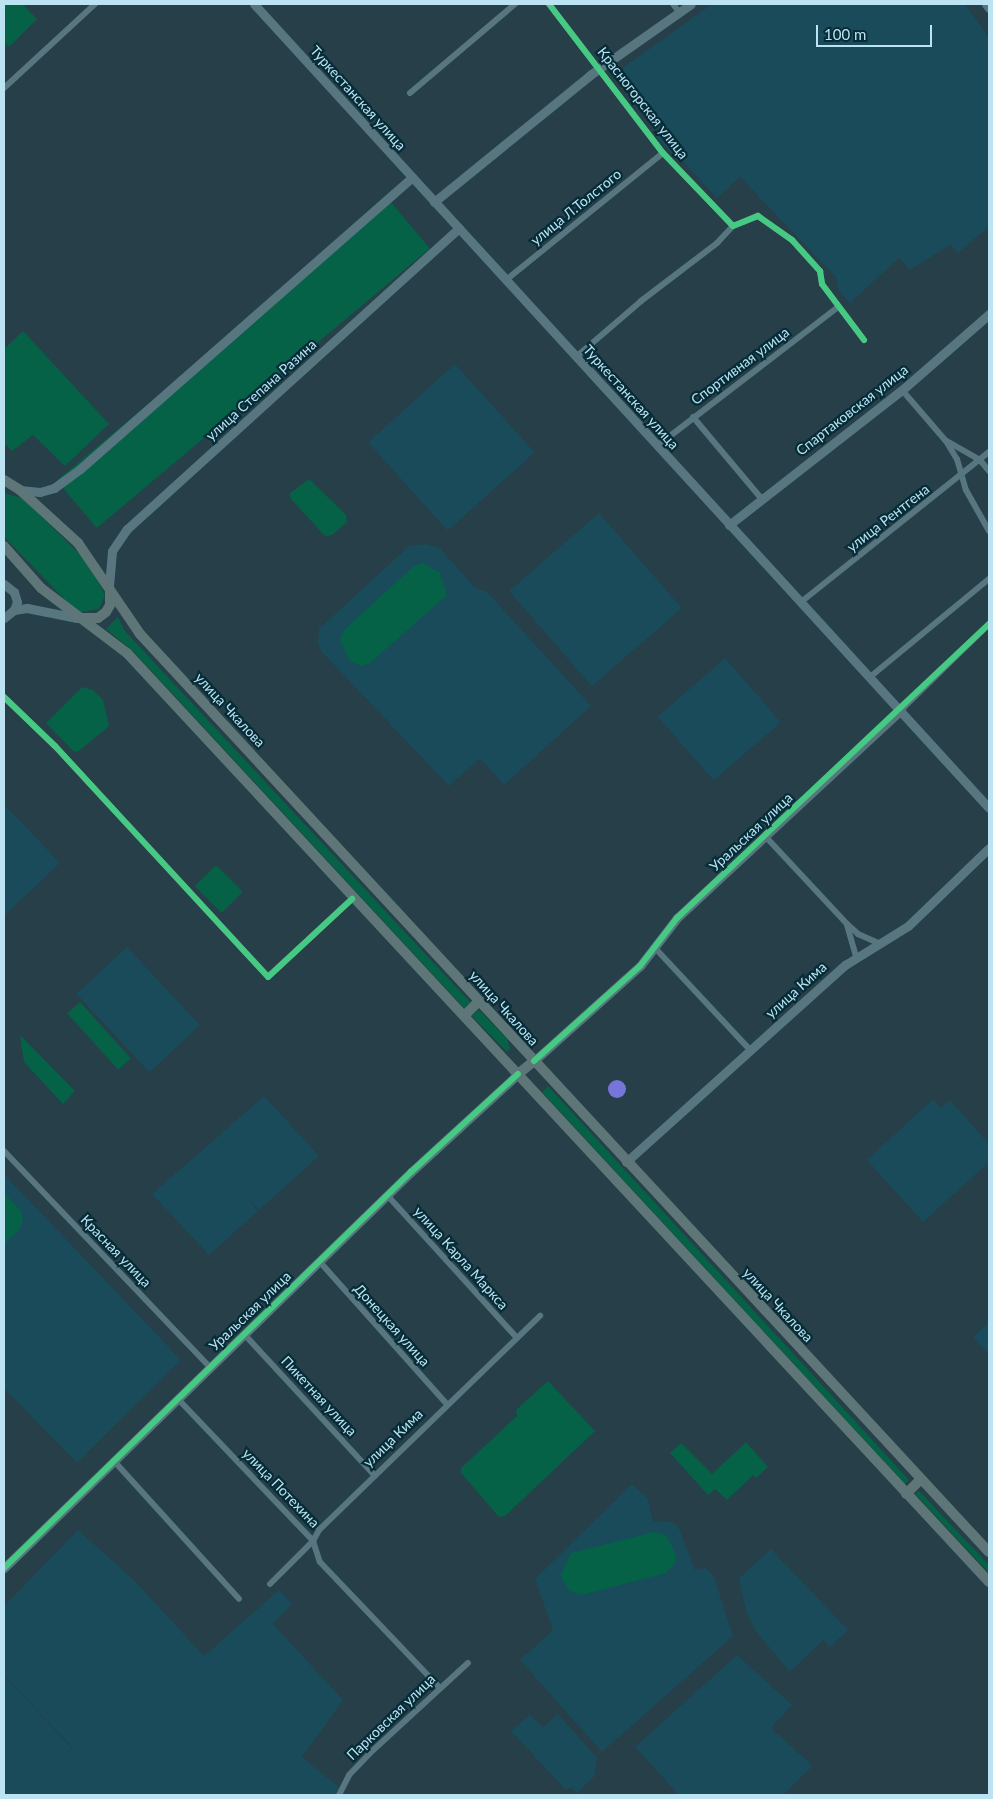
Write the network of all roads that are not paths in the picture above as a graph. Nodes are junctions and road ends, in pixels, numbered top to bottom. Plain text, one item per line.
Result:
1 (95, 4) edge
2 (254, 4) edge
3 (515, 4) edge
4 (550, 4) edge
5 (673, 4) edge
6 (691, 4) edge
7 (986, 4) edge
8 (989, 8) edge
9 (679, 12) junction
10 (599, 68) junction
11 (4, 88) edge
12 (410, 93) dead end
13 (663, 154) junction
14 (412, 177) junction
15 (434, 202) junction
16 (732, 226) junction
17 (459, 228) junction
18 (506, 280) junction
19 (838, 307) junction
20 (989, 314) edge
21 (864, 340) dead end
22 (576, 357) junction
23 (902, 390) junction
24 (693, 417) junction
25 (946, 440) junction
26 (657, 446) junction
27 (989, 452) edge
28 (980, 460) junction
29 (989, 471) edge
30 (960, 476) junction
31 (4, 480) edge
32 (4, 487) edge
33 (20, 490) junction
34 (761, 498) junction
35 (729, 525) junction
36 (989, 531) edge
37 (4, 546) edge
38 (989, 579) edge
39 (4, 584) edge
40 (109, 586) junction
41 (801, 602) junction
42 (14, 610) junction
43 (4, 618) edge
44 (77, 618) junction
45 (989, 624) edge
46 (870, 677) junction
47 (4, 697) edge
48 (901, 710) junction
49 (989, 808) edge
50 (766, 836) junction
51 (989, 848) edge
52 (352, 899) junction
53 (846, 924) junction
54 (880, 944) junction
55 (655, 948) junction
56 (856, 956) junction
57 (480, 1001) junction
58 (464, 1016) junction
59 (750, 1050) junction
60 (534, 1060) junction
61 (518, 1074) junction
62 (4, 1151) edge
63 (626, 1162) junction
64 (387, 1195) junction
65 (319, 1261) junction
66 (540, 1316) dead end
67 (244, 1334) junction
68 (517, 1338) junction
69 (210, 1367) junction
70 (178, 1399) junction
71 (447, 1404) junction
72 (114, 1461) junction
73 (374, 1476) junction
74 (921, 1479) junction
75 (906, 1494) junction
76 (313, 1541) junction
77 (989, 1552) edge
78 (4, 1568) edge
79 (989, 1582) edge
80 (270, 1584) dead end
81 (240, 1599) dead end
82 (468, 1662) dead end
83 (440, 1688) junction
84 (339, 1795) edge

1 - 11 street
2 - 14 main road, Туркестанская улица
3 - 12 street
4 - 10 street, Красногорская улица
5 - 9 street
6 - 9 main road
7 - 8 main road
9 - 10 main road
10 - 13 street, Красногорская улица
10 - 15 main road
13 - 16 street, Красногорская улица
13 - 18 street, улица Л.Толстого
14 - 15 main road, Туркестанская улица
14 - 33 main road
15 - 17 main road, Туркестанская улица
16 - 19 street
16 - 22 street
17 - 18 main road, Туркестанская улица
17 - 40 main road, улица Степана Разина
18 - 22 main road, Туркестанская улица
19 - 21 street
19 - 24 street, Спортивная улица
20 - 23 main road, Спартаковская улица
22 - 26 main road, Туркестанская улица
23 - 25 street
23 - 34 main road, Спартаковская улица
24 - 26 street, Спортивная улица
24 - 34 street
25 - 28 street
25 - 30 street
26 - 35 main road, Туркестанская улица
27 - 28 street, улица Рентгена
28 - 29 street
28 - 30 street, улица Рентгена
30 - 36 street
30 - 41 street, улица Рентгена
31 - 33 main road, улица Чкалова
32 - 33 main road
33 - 40 main road, улица Чкалова
34 - 35 main road, Спартаковская улица
35 - 41 main road, Туркестанская улица
37 - 44 main road
38 - 46 street
39 - 42 main road
40 - 44 main road
40 - 57 main road, улица Чкалова
41 - 46 main road, Туркестанская улица
42 - 43 main road
42 - 44 main road
44 - 52 main road
45 - 48 street, Уральская улица
46 - 48 main road, Туркестанская улица
47 - 52 street
48 - 49 main road, Туркестанская улица
48 - 50 main road, Уральская улица
50 - 53 street
50 - 55 main road, Уральская улица
51 - 54 main road, улица Кима
52 - 58 main road
53 - 54 street
53 - 56 street
54 - 56 main road, улица Кима
55 - 59 street
55 - 60 main road, Уральская улица
56 - 59 main road, улица Кима
57 - 58 main road
57 - 60 main road, улица Чкалова
58 - 61 main road
59 - 63 main road, улица Кима
60 - 61 main road, Уральская улица
60 - 63 main road, улица Чкалова
61 - 64 main road, Уральская улица
61 - 75 main road
62 - 69 street, Красная улица
63 - 74 main road, улица Чкалова
64 - 65 main road, Уральская улица
64 - 68 street, улица Карла Маркса
65 - 67 main road, Уральская улица
65 - 71 street, Донецкая улица
66 - 68 street, улица Кима
67 - 69 main road, Уральская улица
67 - 73 street, Пикетная улица
68 - 71 street, улица Кима
69 - 70 main road, Уральская улица
70 - 72 main road, Уральская улица
70 - 76 street, улица Потехина
71 - 73 street, улица Кима
72 - 78 main road, Уральская улица
72 - 81 street
73 - 76 street, улица Кима
74 - 75 main road
74 - 77 main road, улица Чкалова
75 - 79 main road
76 - 80 street, улица Кима
76 - 83 street, улица Потехина
82 - 83 street, Парковская улица
83 - 84 street, Парковская улица

